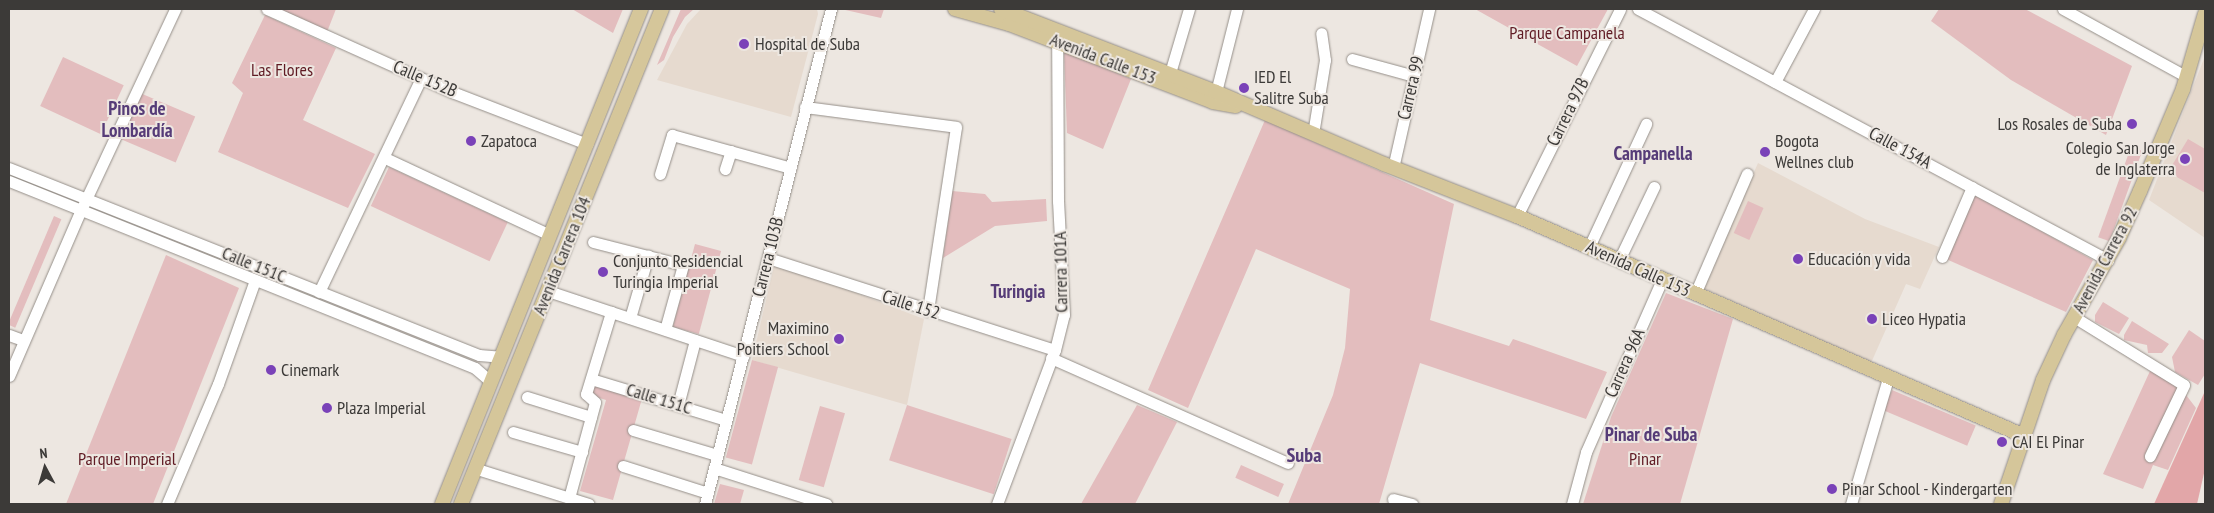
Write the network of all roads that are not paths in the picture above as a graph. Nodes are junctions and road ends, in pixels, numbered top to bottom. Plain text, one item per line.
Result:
1 (175, 9) edge
2 (267, 9) edge
3 (641, 9) edge
4 (831, 9) edge
5 (954, 9) edge
6 (1001, 9) edge
7 (1188, 9) edge
8 (1237, 9) edge
9 (1429, 9) edge
10 (1620, 9) edge
11 (1638, 9) edge
12 (1814, 9) edge
13 (2063, 9) edge
14 (662, 12) edge
15 (2205, 14) edge
16 (1321, 33) dead end
17 (1058, 35) junction
18 (1352, 59) dead end
19 (1170, 73) junction
20 (1414, 76) junction
21 (2187, 76) junction
22 (421, 78) junction
23 (1775, 82) junction
24 (1216, 92) junction
25 (805, 107) junction
26 (1252, 109) junction
27 (1646, 124) dead end
28 (1313, 134) junction
29 (586, 144) junction
30 (730, 151) junction
31 (385, 158) junction
32 (9, 168) edge
33 (791, 168) junction
34 (1393, 168) junction
35 (725, 169) dead end
36 (660, 174) dead end
37 (1748, 174) dead end
38 (9, 181) edge
39 (1654, 187) dead end
40 (1972, 187) junction
41 (86, 198) junction
42 (81, 210) junction
43 (1517, 216) junction
44 (550, 235) junction
45 (593, 242) dead end
46 (1589, 247) junction
47 (648, 256) junction
48 (1942, 257) dead end
49 (768, 258) junction
50 (1618, 260) junction
51 (2108, 260) junction
52 (256, 280) junction
53 (1662, 280) junction
54 (548, 291) junction
55 (320, 292) junction
56 (1695, 294) junction
57 (928, 311) junction
58 (611, 312) junction
59 (2074, 317) junction
60 (630, 318) junction
61 (665, 330) junction
62 (9, 335) edge
63 (23, 340) junction
64 (695, 340) junction
65 (1053, 354) junction
66 (743, 356) junction
67 (500, 357) junction
68 (9, 376) edge
69 (1888, 378) junction
70 (591, 379) junction
71 (490, 381) junction
72 (527, 397) dead end
73 (678, 405) junction
74 (591, 417) junction
75 (726, 420) junction
76 (633, 430) dead end
77 (513, 432) dead end
78 (2022, 434) junction
79 (582, 452) junction
80 (717, 455) junction
81 (2150, 456) dead end
82 (1288, 463) dead end
83 (623, 466) dead end
84 (714, 468) junction
85 (477, 469) junction
86 (569, 498) junction
87 (706, 499) edge
88 (1393, 499) dead end
89 (167, 504) edge
90 (442, 504) edge
91 (461, 504) edge
92 (589, 504) edge
93 (826, 504) edge
94 (997, 504) edge
95 (1412, 504) edge
96 (1572, 504) edge
97 (1851, 504) edge
98 (2001, 504) edge

1 - 41 street
2 - 22 street, Calle 152B
3 - 29 main road, Avenida Carrera 104
4 - 25 street, Carrera 103B
5 - 17 main road, Avenida Calle 153
6 - 17 main road, Avenida Calle 153
7 - 19 street
8 - 24 street
9 - 20 street, Carrera 99
10 - 43 street, Carrera 97B
11 - 23 street, Calle 154A
12 - 23 street
13 - 21 street
14 - 54 main road, Avenida Carrera 104
15 - 21 main road, Avenida Carrera 92
16 - 28 street
17 - 19 main road, Avenida Calle 153
17 - 26 main road, Avenida Calle 153
17 - 65 street, Carrera 101A
18 - 20 street
19 - 24 main road, Avenida Calle 153
20 - 34 street, Carrera 99
21 - 51 main road, Avenida Carrera 92
22 - 29 street, Calle 152B
22 - 31 street
23 - 40 street, Calle 154A
24 - 26 main road, Avenida Calle 153
25 - 33 street, Carrera 103B
25 - 57 street
26 - 28 main road, Avenida Calle 153
27 - 46 street
28 - 34 main road, Avenida Calle 153
29 - 44 main road, Avenida Carrera 104
30 - 33 street
30 - 35 street
30 - 36 street
31 - 44 street
31 - 55 street
32 - 41 street, Calle 151C
33 - 49 street, Carrera 103B
34 - 43 main road, Avenida Calle 153
37 - 56 street
38 - 42 street, Calle 151C
39 - 50 street
40 - 48 street
40 - 51 street, Calle 154A
41 - 42 street
41 - 55 street, Calle 151C
42 - 52 street, Calle 151C
42 - 63 street
43 - 46 main road, Avenida Calle 153
44 - 67 main road, Avenida Carrera 104
45 - 47 street
46 - 50 main road, Avenida Calle 153
47 - 60 street
47 - 61 street
49 - 57 street, Calle 152
49 - 66 street, Carrera 103B
50 - 53 main road, Avenida Calle 153
51 - 59 main road, Avenida Carrera 92
52 - 71 street, Calle 151C
52 - 89 street
53 - 56 main road, Avenida Calle 153
53 - 96 street, Carrera 96A
54 - 58 street
54 - 85 main road, Avenida Carrera 104
55 - 67 street, Calle 151C
56 - 69 main road, Avenida Calle 153
57 - 65 street, Calle 152
58 - 60 street
58 - 70 street
59 - 78 main road, Avenida Carrera 92
59 - 81 street
60 - 61 street
61 - 64 street
62 - 63 street
63 - 68 street
64 - 66 street
64 - 73 street
65 - 82 street, Calle 152
65 - 94 street, Carrera 101A
66 - 75 street, Carrera 103B
67 - 71 main road, Avenida Carrera 104
69 - 78 main road, Avenida Calle 153
69 - 97 street
70 - 73 street, Calle 151C
70 - 74 street
71 - 90 main road, Avenida Carrera 104
72 - 74 street
73 - 75 street, Calle 151C
74 - 79 street
75 - 80 street, Carrera 103B
76 - 80 street
77 - 79 street
78 - 98 main road, Avenida Carrera 92
79 - 86 street
80 - 84 street, Carrera 103B
83 - 87 street
84 - 87 street, Carrera 103B
84 - 93 street
85 - 86 street
85 - 91 main road, Avenida Carrera 104
86 - 92 street
88 - 95 street

